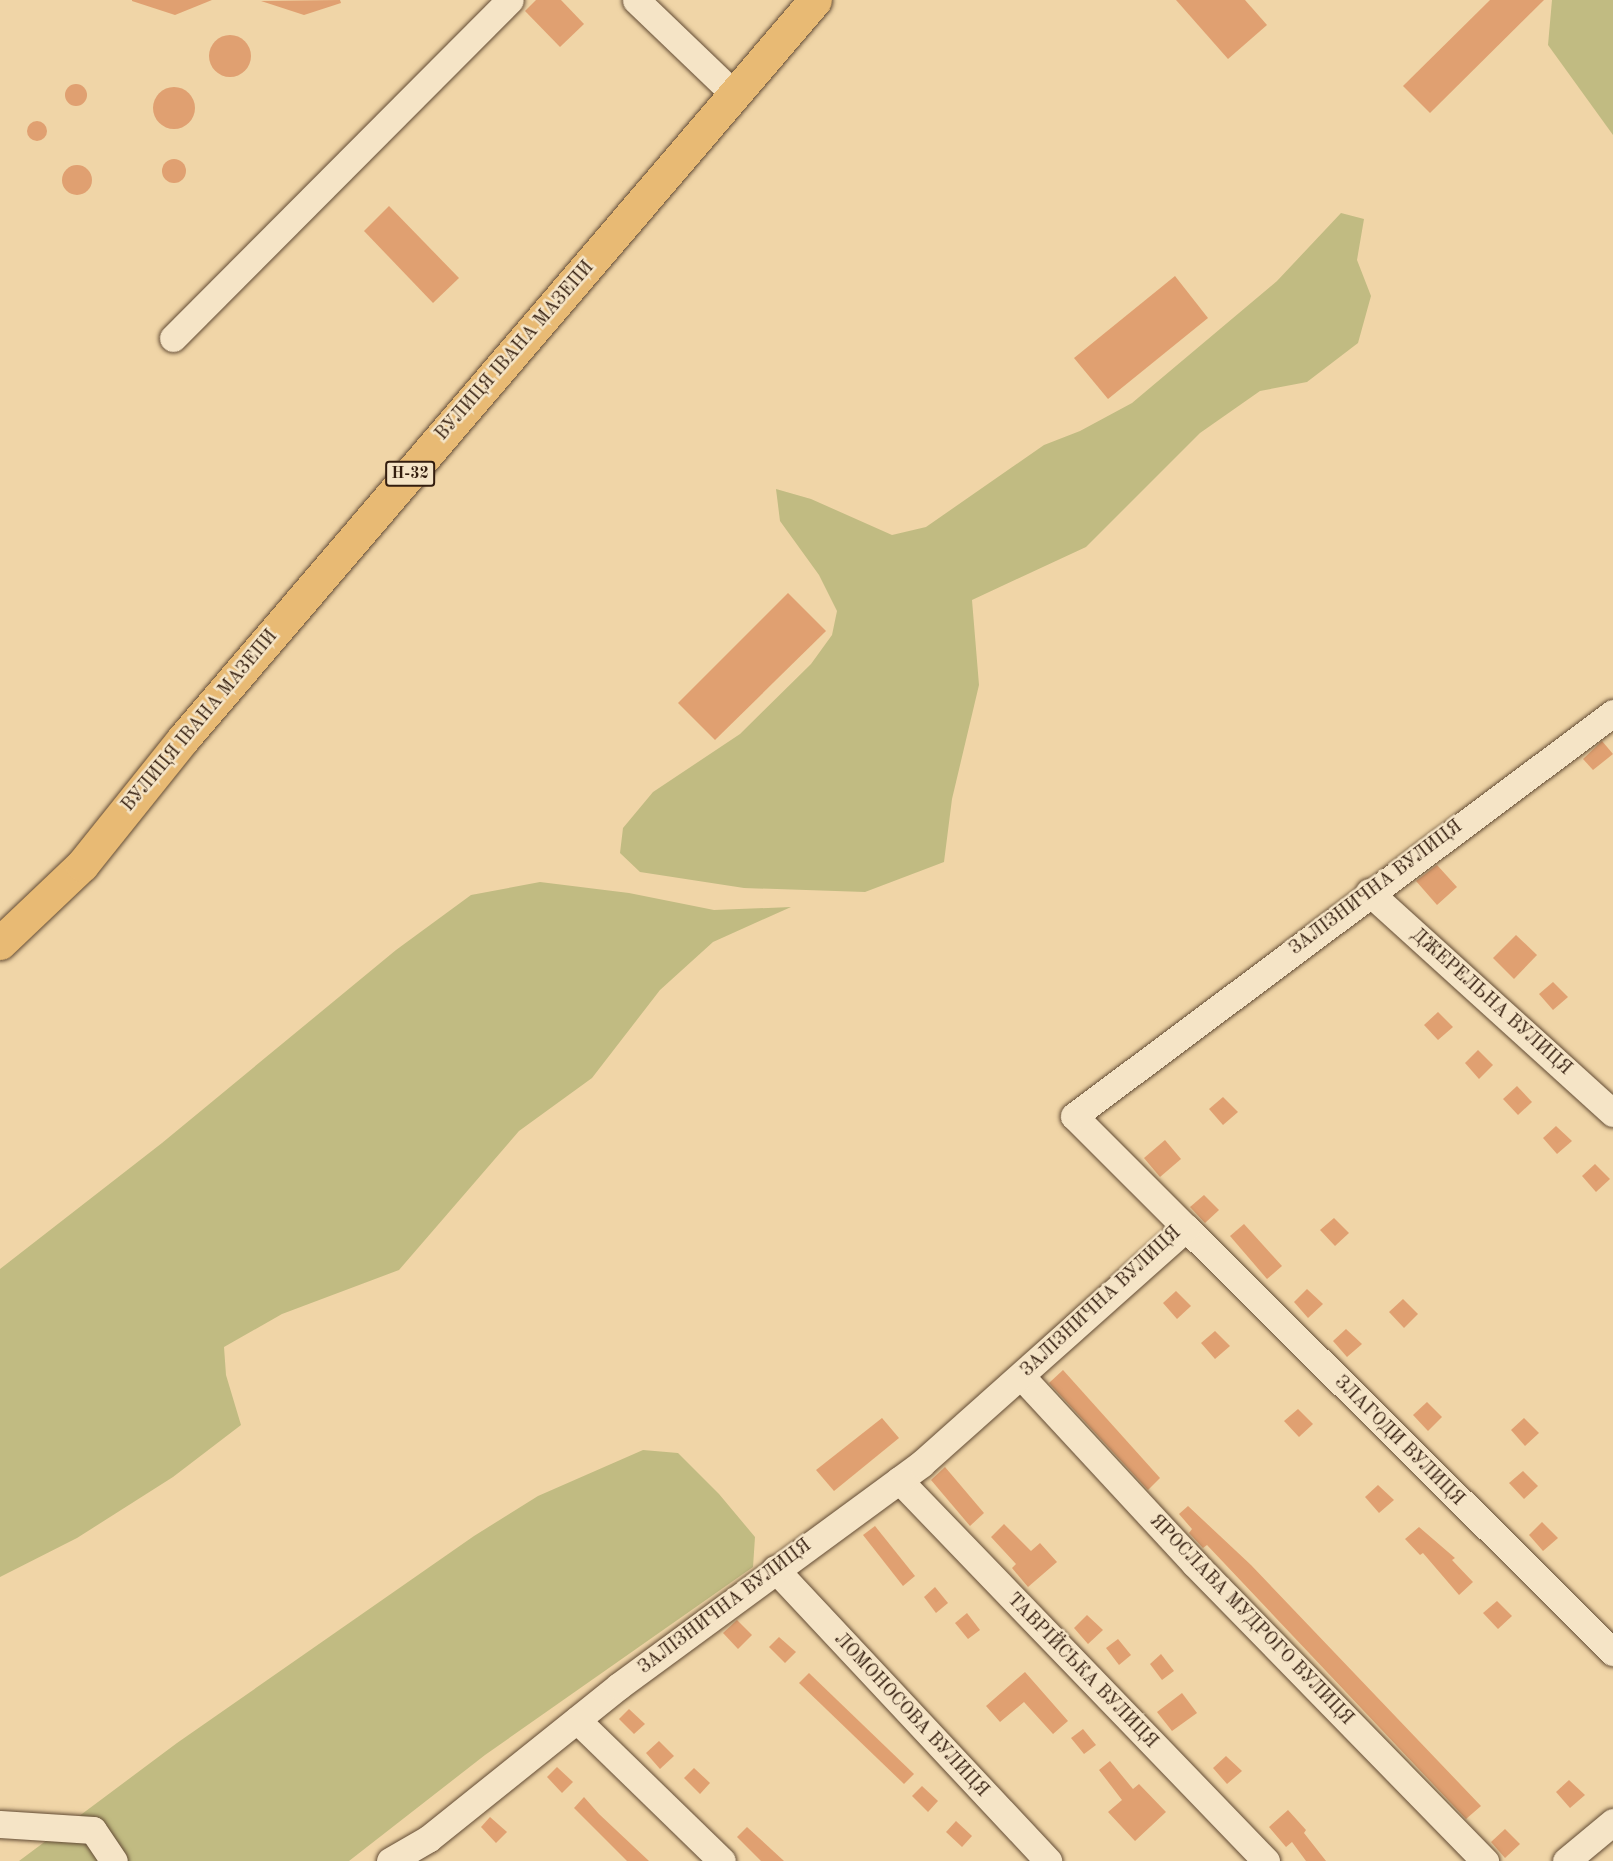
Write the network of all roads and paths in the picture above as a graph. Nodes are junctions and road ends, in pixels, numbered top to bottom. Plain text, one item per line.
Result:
1 (510, 0) edge
2 (636, 0) edge
3 (815, 0) edge
4 (735, 95) junction
5 (173, 338) dead end
6 (1613, 713) edge
7 (1369, 892) junction
8 (0, 943) edge
9 (1613, 1113) edge
10 (1186, 1228) junction
11 (1021, 1376) junction
12 (899, 1480) junction
13 (775, 1569) junction
14 (1613, 1652) edge
15 (577, 1720) junction
16 (1613, 1822) edge
17 (0, 1824) edge
18 (114, 1861) edge
19 (390, 1861) edge
20 (722, 1861) edge
21 (1048, 1861) edge
22 (1266, 1861) edge
23 (1485, 1861) edge
24 (1566, 1861) edge

1 - 5 street
2 - 4 street
3 - 4 main road, ВУЛИЦЯ ІВАНА МАЗЕПИ / Н-32
4 - 8 main road, ВУЛИЦЯ ІВАНА МАЗЕПИ / Н-32
6 - 7 street, ЗАЛІЗНИЧНА ВУЛИЦЯ
7 - 9 street, ДЖЕРЕЛЬНА ВУЛИЦЯ
7 - 10 street, ЗАЛІЗНИЧНА ВУЛИЦЯ
10 - 11 street, ЗАЛІЗНИЧНА ВУЛИЦЯ
10 - 14 street, ЗЛАГОДИ ВУЛИЦЯ
11 - 12 street, ЗАЛІЗНИЧНА ВУЛИЦЯ
11 - 23 street, ЯРОСЛАВА МУДРОГО ВУЛИЦЯ
12 - 13 street, ЗАЛІЗНИЧНА ВУЛИЦЯ
12 - 22 street, ТАВРІЙСЬКА ВУЛИЦЯ
13 - 15 street, ЗАЛІЗНИЧНА ВУЛИЦЯ
13 - 21 street, ЛОМОНОСОВА ВУЛИЦЯ
15 - 19 street, ЗАЛІЗНИЧНА ВУЛИЦЯ
15 - 20 street
16 - 24 street
17 - 18 street

